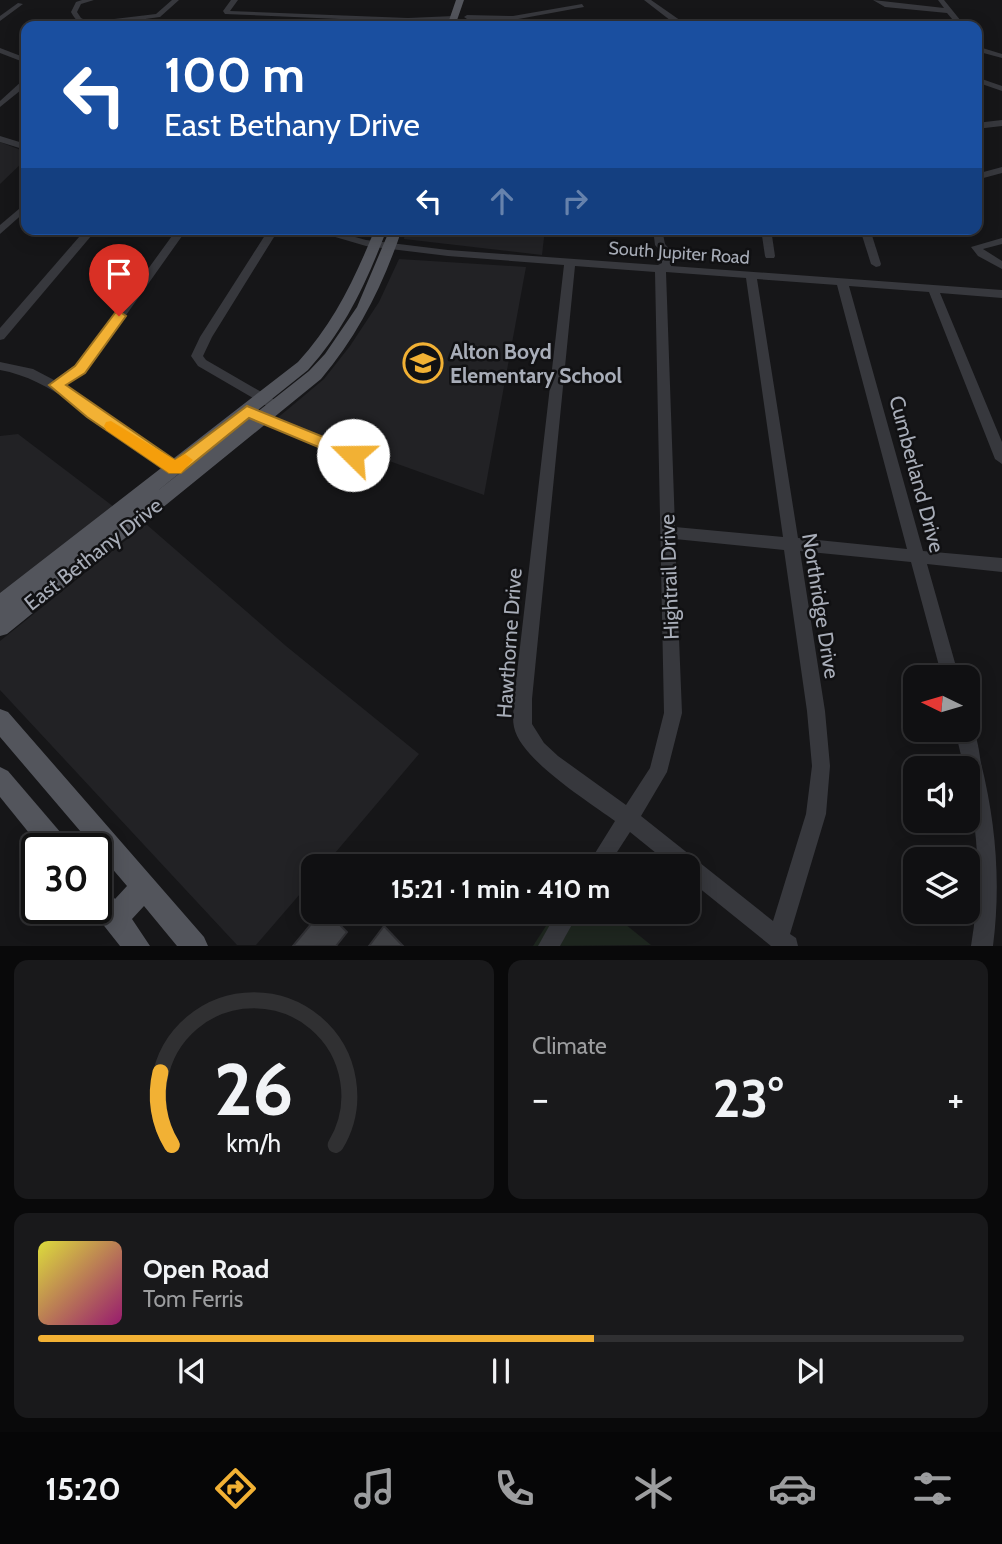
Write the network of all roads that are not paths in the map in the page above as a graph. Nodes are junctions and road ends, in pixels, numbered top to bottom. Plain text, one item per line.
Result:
1 (92, 0) edge
2 (176, 0) edge
3 (235, 0) edge
4 (460, 0) edge
5 (662, 0) edge
6 (876, 0) edge
7 (941, 0) edge
8 (648, 1) edge
9 (579, 3) edge
10 (20, 4) dead end
11 (471, 4) dead end
12 (950, 12) junction
13 (0, 19) edge
14 (84, 21) edge
15 (120, 21) edge
16 (430, 21) edge
17 (452, 21) edge
18 (465, 21) edge
19 (471, 21) edge
20 (675, 21) edge
21 (957, 21) edge
22 (982, 50) edge
23 (3, 53) edge
24 (1002, 55) edge
25 (21, 59) edge
26 (982, 81) edge
27 (988, 83) junction
28 (982, 84) edge
29 (21, 86) edge
30 (1002, 89) edge
31 (0, 105) edge
32 (1002, 123) edge
33 (982, 125) edge
34 (0, 139) edge
35 (21, 145) edge
36 (1002, 170) edge
37 (982, 175) edge
38 (21, 211) edge
39 (0, 231) edge
40 (87, 235) edge
41 (178, 235) edge
42 (270, 235) edge
43 (338, 235) edge
44 (379, 235) edge
45 (394, 235) edge
46 (658, 235) edge
47 (767, 235) edge
48 (867, 235) edge
49 (1002, 241) edge
50 (375, 244) junction
51 (390, 247) junction
52 (770, 256) dead end
53 (570, 262) junction
54 (876, 264) dead end
55 (1002, 266) edge
56 (660, 269) junction
57 (751, 275) junction
58 (842, 282) junction
59 (933, 289) junction
60 (1002, 294) edge
61 (0, 336) edge
62 (324, 355) junction
63 (0, 366) edge
64 (56, 385) junction
65 (271, 403) junction
66 (255, 415) junction
67 (353, 455) dead end
68 (1002, 459) edge
69 (181, 473) junction
70 (668, 532) junction
71 (790, 543) junction
72 (76, 556) junction
73 (916, 557) junction
74 (1002, 565) edge
75 (0, 605) edge
76 (0, 626) edge
77 (947, 665) edge
78 (0, 720) edge
79 (967, 742) edge
80 (0, 779) edge
81 (628, 818) junction
82 (45, 833) edge
83 (605, 854) edge
84 (145, 886) junction
85 (112, 914) edge
86 (115, 918) junction
87 (562, 924) edge
88 (783, 942) edge
89 (137, 946) edge
90 (195, 946) edge
91 (548, 946) edge
92 (982, 946) edge

1 - 14 street
2 - 15 street
3 - 16 street
4 - 17 main road
5 - 8 street
6 - 12 street
7 - 12 street
8 - 20 street
9 - 19 street
10 - 13 street
11 - 18 main road
12 - 21 street
22 - 24 street
23 - 25 street
26 - 27 street
27 - 28 street
27 - 30 street
29 - 31 street
32 - 33 street
34 - 35 street
36 - 37 street
38 - 39 street
40 - 61 street
41 - 64 street
42 - 65 street
43 - 50 street, South Jupiter Road
44 - 50 main road, East Bethany Drive
45 - 51 main road, East Bethany Drive
46 - 56 street, Hightrail Drive
47 - 52 street
48 - 54 street
49 - 55 street
50 - 51 street, South Jupiter Road
50 - 62 main road, East Bethany Drive
51 - 53 street, South Jupiter Road
51 - 62 main road, East Bethany Drive
53 - 56 street, South Jupiter Road
53 - 81 street, Hawthorne Drive
56 - 57 street, South Jupiter Road
56 - 70 street, Hightrail Drive
57 - 58 street, South Jupiter Road
57 - 71 street, Northridge Drive
58 - 59 street, South Jupiter Road
58 - 73 street, Cumberland Drive
59 - 60 street, South Jupiter Road
59 - 68 street
62 - 65 main road, East Bethany Drive
63 - 64 street
64 - 69 street
65 - 66 main road, East Bethany Drive
66 - 67 street
66 - 69 main road, East Bethany Drive
69 - 72 main road, East Bethany Drive
70 - 71 street
70 - 81 street, Hightrail Drive
71 - 73 street
71 - 88 street, Northridge Drive
72 - 75 main road, East Bethany Drive
72 - 76 main road, East Bethany Drive
73 - 74 street
73 - 77 street, Cumberland Drive
78 - 84 main road
79 - 92 street
80 - 82 main road
81 - 83 street, Hightrail Drive
81 - 88 street, Hawthorne Drive
84 - 86 main road
84 - 90 main road
85 - 86 main road
86 - 89 main road
87 - 91 street

